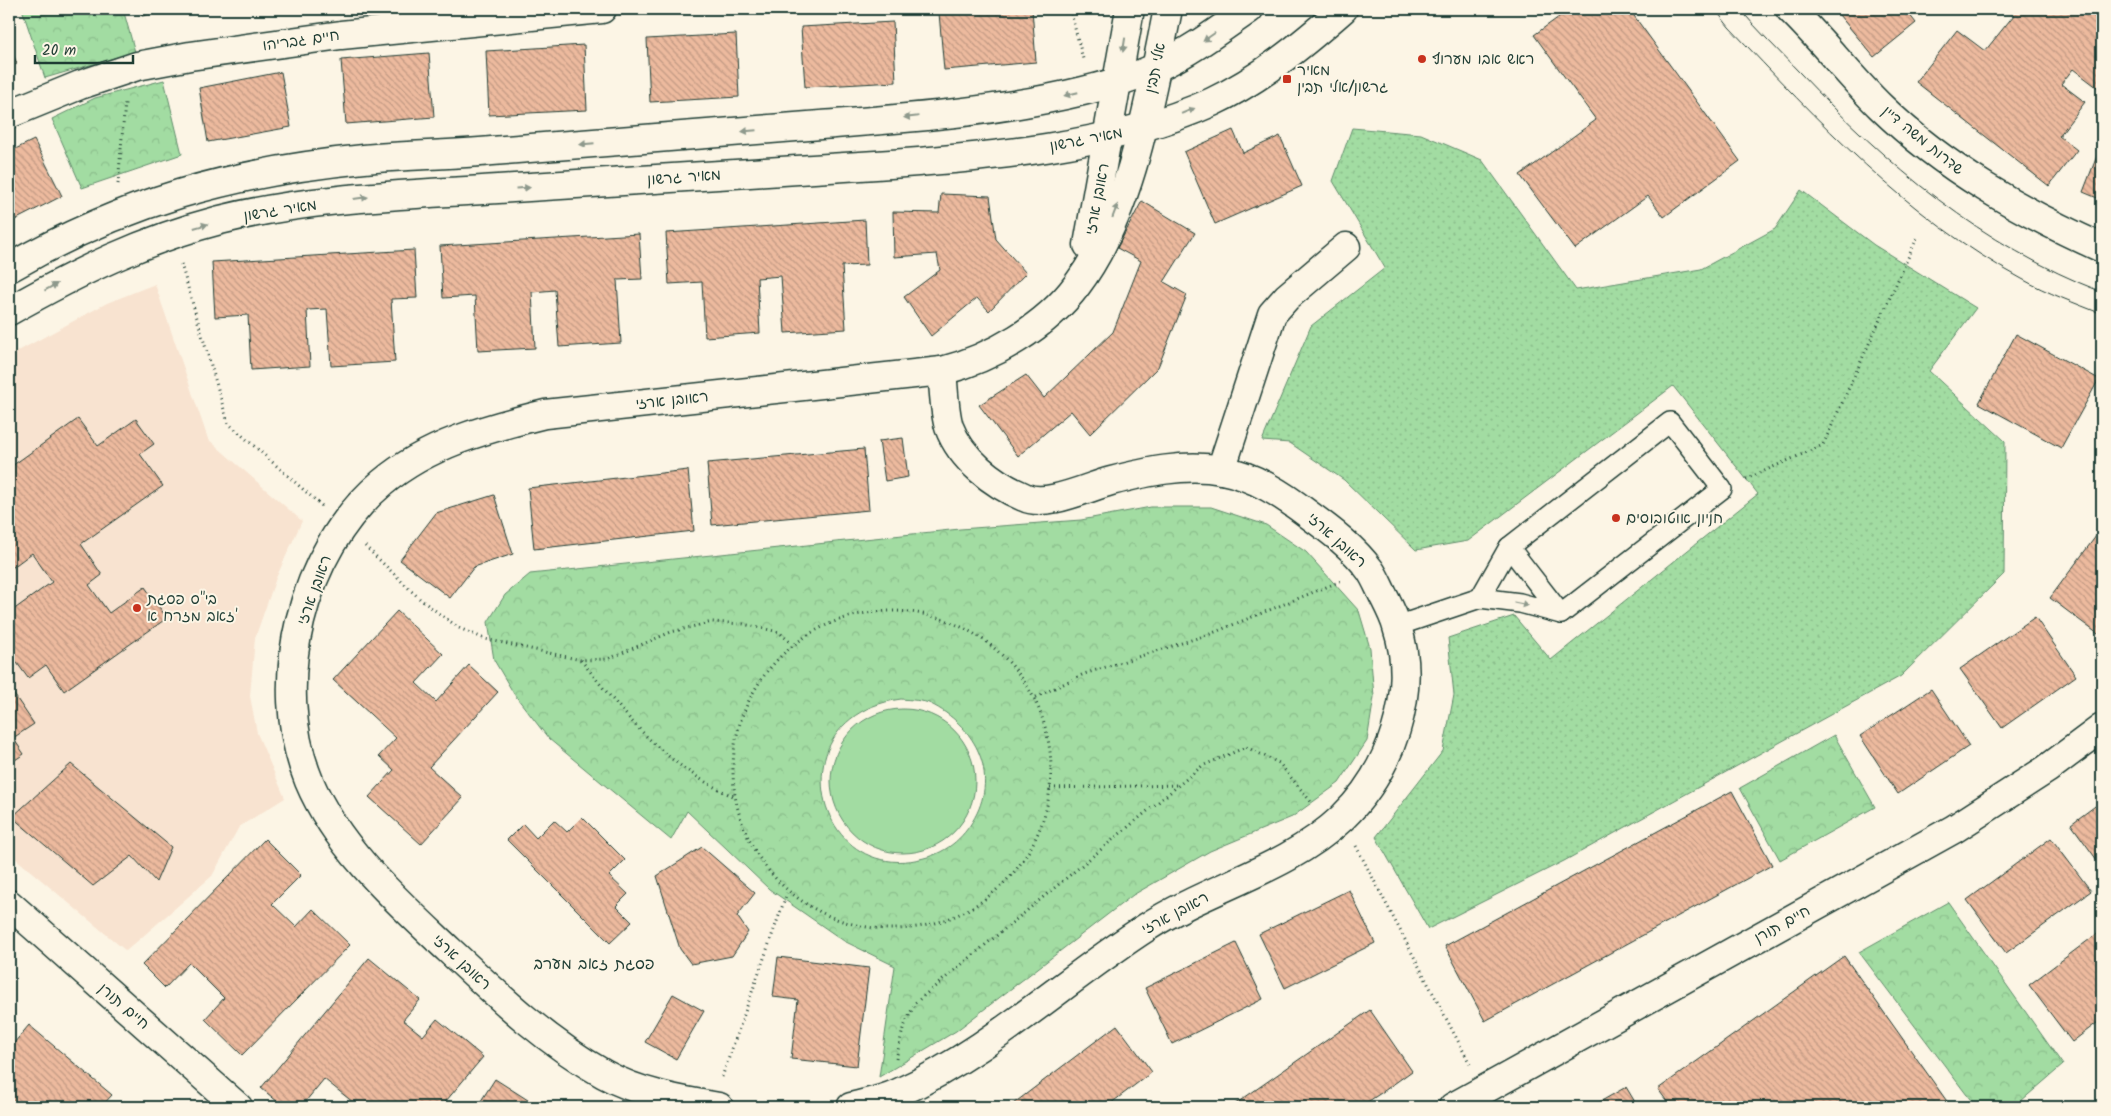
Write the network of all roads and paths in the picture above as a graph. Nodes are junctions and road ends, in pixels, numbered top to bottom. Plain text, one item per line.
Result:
1 (602, 9) edge
2 (1070, 9) edge
3 (1130, 9) edge
4 (1168, 9) edge
5 (1249, 9) edge
6 (1343, 9) edge
7 (1793, 11) edge
8 (1156, 68) junction
9 (127, 70) junction
10 (1118, 82) junction
11 (1090, 89) junction
12 (9, 114) edge
13 (1143, 127) junction
14 (1109, 135) junction
15 (115, 214) junction
16 (172, 234) junction
17 (1917, 238) dead end
18 (1346, 247) dead end
19 (2102, 248) edge
20 (9, 268) edge
21 (1077, 285) junction
22 (9, 311) edge
23 (942, 371) junction
24 (1221, 470) junction
25 (1722, 489) junction
26 (344, 526) junction
27 (1509, 548) junction
28 (1370, 570) junction
29 (1480, 598) junction
30 (1561, 614) junction
31 (1397, 626) junction
32 (792, 644) junction
33 (581, 660) junction
34 (1036, 697) junction
35 (2102, 728) edge
36 (1179, 785) junction
37 (1050, 788) junction
38 (733, 796) junction
39 (1336, 823) junction
40 (787, 893) junction
41 (9, 904) edge
42 (1483, 1090) junction
43 (895, 1095) junction
44 (238, 1107) edge
45 (716, 1107) edge
46 (851, 1107) edge
47 (1453, 1107) edge

1 - 9 street, חיים גבריהו
2 - 11 path
3 -> 10 street
4 - 8 street, אלי תבין
5 -> 8 street
13 -> 6 street, מאיר גרשון
7 - 19 street, שדרות משה דיין
8 - 10 street
8 - 13 street, אלי תבין
9 - 12 street, חיים גבריהו
9 - 15 path
10 - 11 street
10 - 14 street, ראובן ארזי
11 -> 15 street
13 - 14 street, מאיר גרשון
21 -> 13 street, ראובן ארזי
16 -> 14 street, מאיר גרשון
14 - 21 street, ראובן ארזי
15 - 20 street
22 -> 16 street, מאיר גרשון
16 - 26 path
17 - 25 path
18 - 24 street
21 - 23 street, ראובן ארזי
23 - 24 street, ראובן ארזי
23 - 26 street, ראובן ארזי
24 - 28 street, ראובן ארזי
25 - 27 lane
25 - 30 lane
26 - 33 path
26 - 45 street, ראובן ארזי
27 - 29 lane
27 - 30 lane
28 - 31 street, ראובן ארזי
28 - 34 path
29 -> 30 lane
29 - 31 lane
31 - 39 street, ראובן ארזי
32 - 33 path
32 - 34 path
32 - 38 path
33 - 38 path
34 - 37 path
35 - 42 street, חיים תורן
36 - 37 path
36 - 39 path
36 - 43 path
37 - 40 path
38 - 40 path
39 - 42 path
39 - 43 street, ראובן ארזי
40 - 45 path
41 - 44 street, חיים תורן
42 - 47 street, חיים תורן
43 - 46 street, ראובן ארזי

